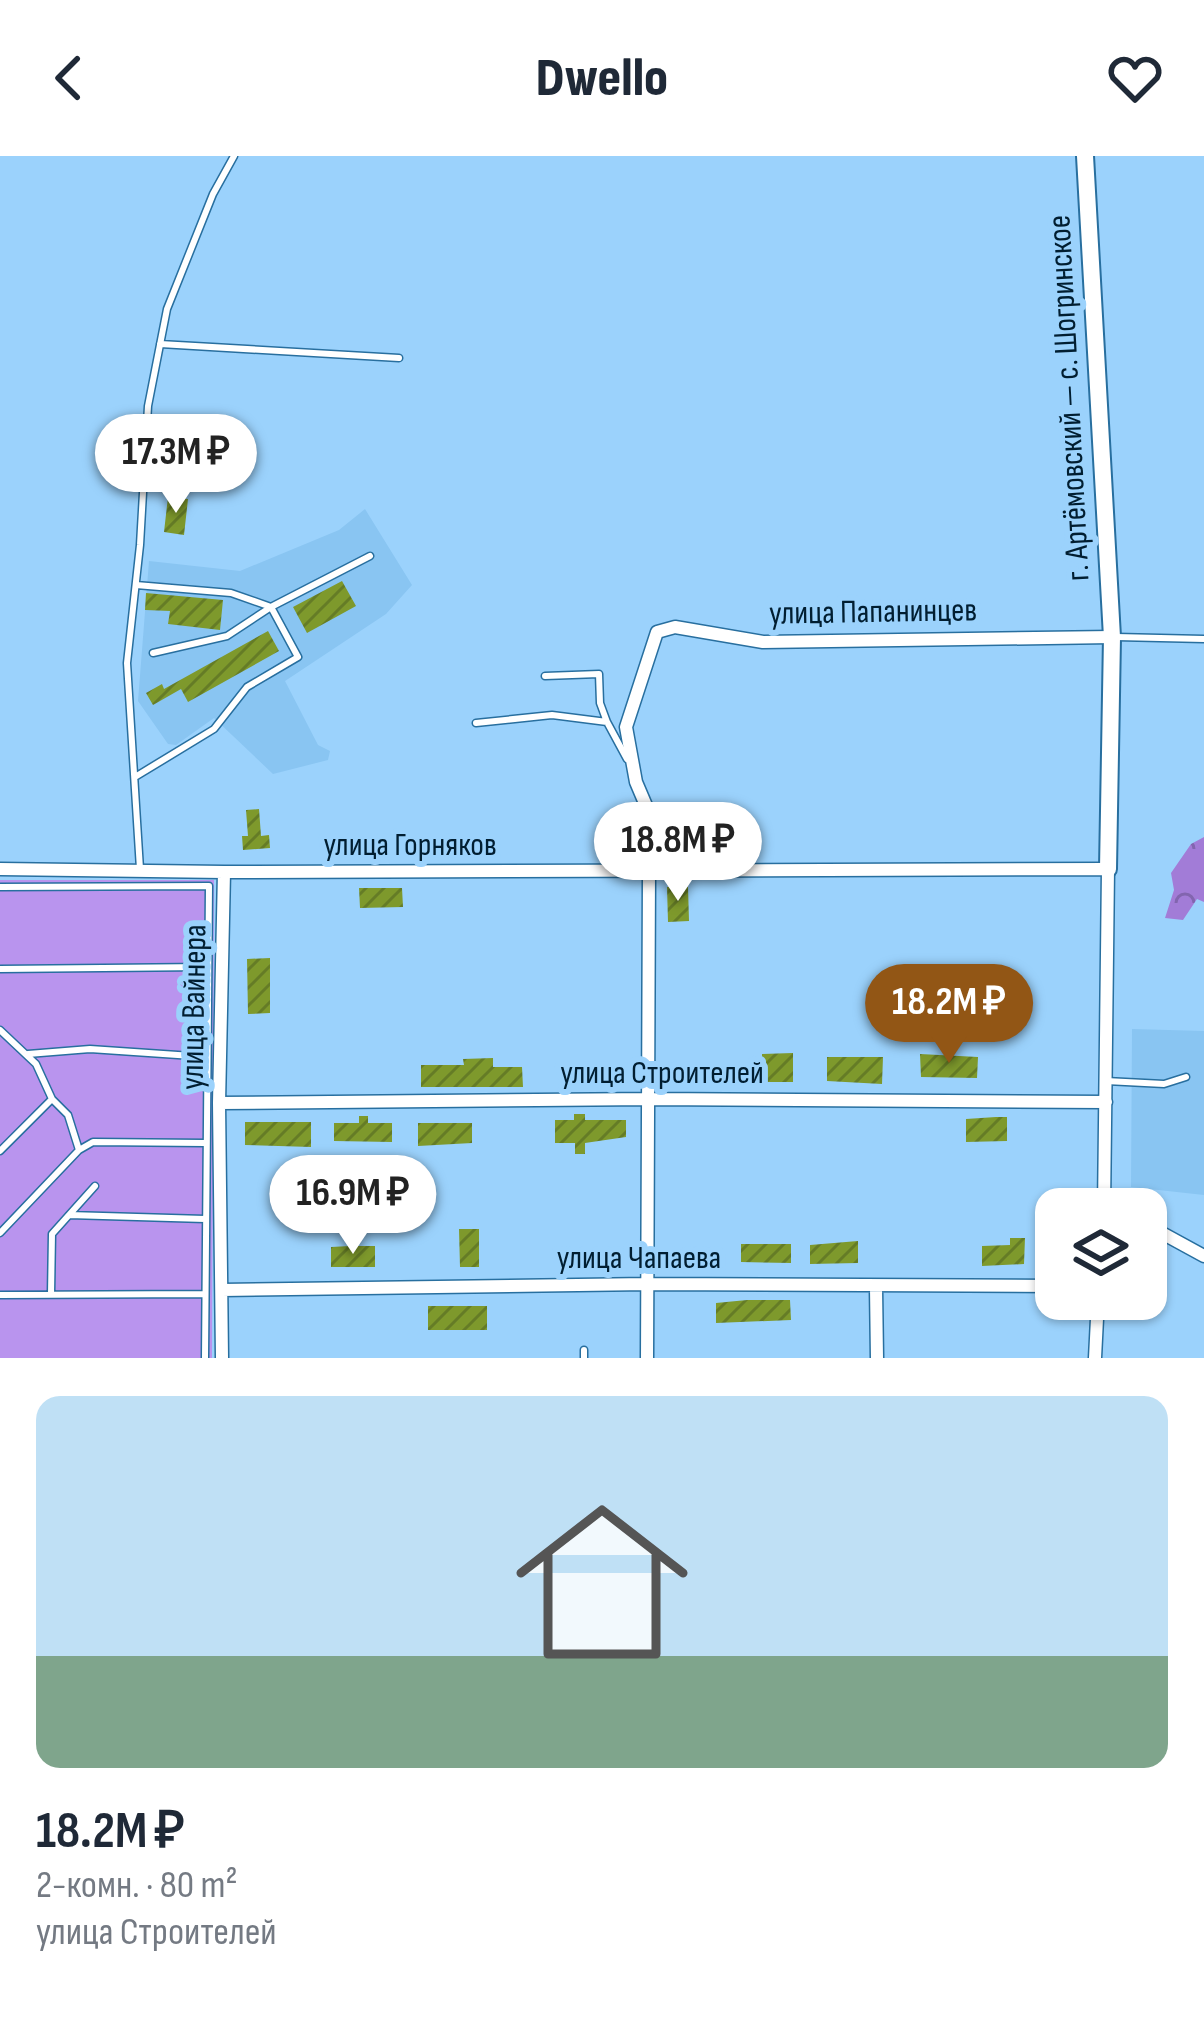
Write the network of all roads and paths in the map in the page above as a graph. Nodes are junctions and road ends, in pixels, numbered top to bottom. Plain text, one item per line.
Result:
1 (234, 156) edge
2 (1085, 156) edge
3 (160, 344) junction
4 (399, 358) dead end
5 (370, 556) dead end
6 (136, 585) junction
7 (271, 608) junction
8 (1112, 637) junction
9 (1204, 639) edge
10 (153, 653) dead end
11 (545, 676) dead end
12 (608, 722) junction
13 (476, 723) dead end
14 (634, 773) junction
15 (135, 777) junction
16 (0, 868) edge
17 (140, 869) junction
18 (1108, 869) junction
19 (224, 872) junction
20 (649, 872) junction
21 (0, 887) edge
22 (207, 967) junction
23 (0, 969) edge
24 (0, 1030) edge
25 (28, 1054) junction
26 (207, 1057) junction
27 (1186, 1077) dead end
28 (1106, 1081) junction
29 (52, 1099) junction
30 (650, 1099) junction
31 (1106, 1102) junction
32 (220, 1103) junction
33 (205, 1143) junction
34 (79, 1150) junction
35 (0, 1151) edge
36 (95, 1186) dead end
37 (1104, 1188) edge
38 (69, 1214) junction
39 (205, 1219) junction
40 (0, 1233) edge
41 (1167, 1236) edge
42 (1204, 1256) edge
43 (646, 1284) junction
44 (1035, 1286) edge
45 (875, 1288) junction
46 (222, 1290) junction
47 (0, 1294) edge
48 (51, 1294) junction
49 (204, 1294) junction
50 (1096, 1320) edge
51 (205, 1358) edge
52 (222, 1358) edge
53 (647, 1358) edge
54 (877, 1358) edge
55 (1095, 1358) edge

1 - 3 lane
2 - 8 street, г. Артёмовский — с. Шогринское
3 - 4 lane
3 - 6 lane
5 - 7 lane
6 - 7 lane
6 - 15 lane
7 - 10 lane
7 - 15 lane
8 - 9 lane
8 - 14 street, улица Папанинцев
8 - 18 street, г. Артёмовский — с. Шогринское
11 - 12 lane
12 - 13 lane
12 - 14 lane
14 - 20 street
15 - 17 lane
16 - 17 street, улица Горняков
17 - 19 street, улица Горняков
18 - 20 street, улица Горняков
18 - 28 street
19 - 20 street, улица Горняков
19 - 32 street, улица Вайнера
20 - 30 street
21 - 22 lane
22 - 23 lane
22 - 26 lane
24 - 25 lane
25 - 26 lane
25 - 29 lane
26 - 33 lane
27 - 28 lane
28 - 31 street
29 - 34 lane
29 - 35 lane
30 - 31 street, улица Строителей
30 - 32 street, улица Строителей
30 - 43 street
31 - 37 street
32 - 46 street, улица Вайнера
33 - 34 lane
33 - 39 lane
34 - 40 lane
36 - 38 lane
38 - 39 lane
38 - 48 lane
39 - 49 lane
41 - 42 street
43 - 45 street, улица Чапаева
43 - 46 street, улица Чапаева
43 - 53 street
44 - 45 street, улица Чапаева
45 - 54 street
46 - 52 street, улица Вайнера
47 - 48 lane
48 - 49 lane
49 - 51 lane
50 - 55 street

